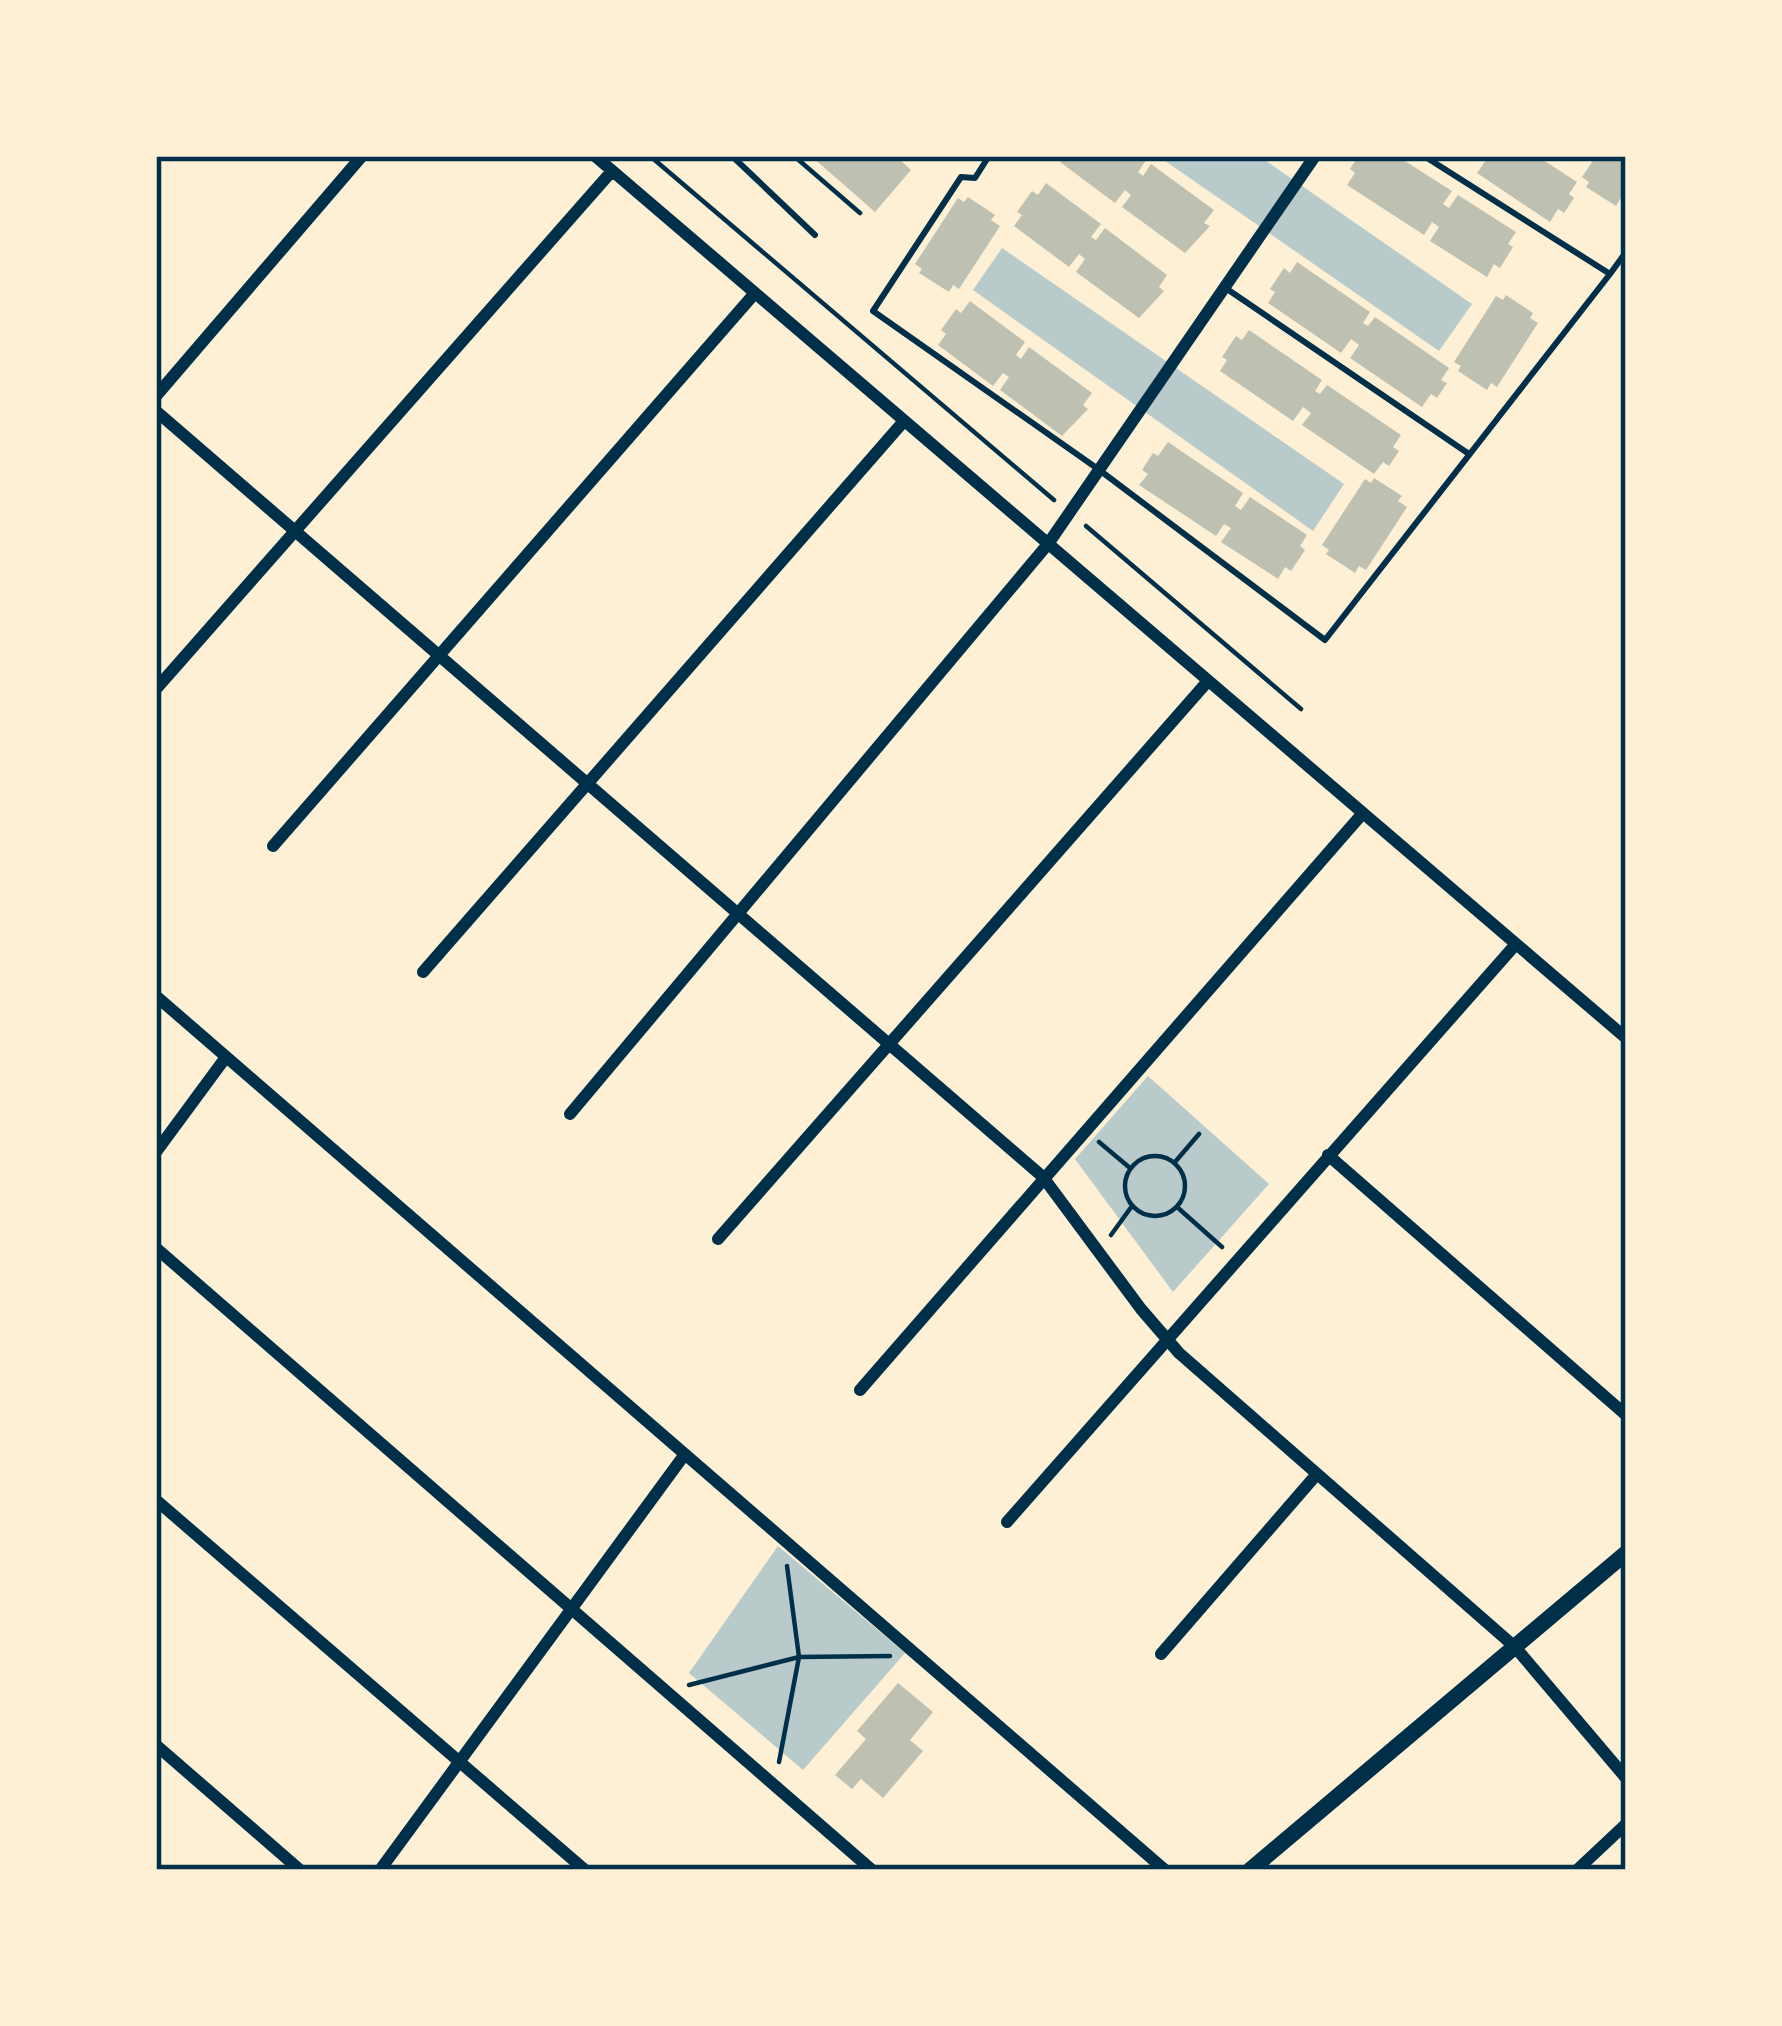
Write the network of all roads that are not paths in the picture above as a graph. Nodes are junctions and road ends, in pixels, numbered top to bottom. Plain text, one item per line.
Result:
1 (362, 156) edge
2 (595, 156) edge
3 (732, 156) edge
4 (988, 156) edge
5 (1315, 156) edge
6 (1424, 156) edge
7 (612, 171) junction
8 (815, 235) dead end
9 (1626, 252) edge
10 (1610, 274) junction
11 (1224, 287) junction
12 (755, 293) junction
13 (156, 397) edge
14 (156, 411) edge
15 (904, 421) junction
16 (1469, 454) junction
17 (1097, 469) junction
18 (295, 531) junction
19 (1048, 544) junction
20 (440, 656) junction
21 (1208, 681) junction
22 (156, 689) edge
23 (587, 783) junction
24 (1363, 813) junction
25 (273, 846) dead end
26 (740, 915) junction
27 (1516, 944) junction
28 (423, 971) dead end
29 (156, 996) edge
30 (1626, 1038) edge
31 (889, 1044) junction
32 (226, 1057) junction
33 (570, 1114) dead end
34 (156, 1152) edge
35 (1328, 1155) junction
36 (1043, 1177) junction
37 (718, 1239) dead end
38 (156, 1248) edge
39 (1167, 1340) junction
40 (860, 1390) dead end
41 (1626, 1415) edge
42 (685, 1454) junction
43 (1317, 1474) junction
44 (156, 1500) edge
45 (1007, 1522) dead end
46 (1626, 1553) edge
47 (572, 1609) junction
48 (1516, 1647) junction
49 (1161, 1654) dead end
50 (156, 1745) edge
51 (459, 1762) junction
52 (1626, 1778) edge
53 (1626, 1824) edge
54 (301, 1870) edge
55 (380, 1870) edge
56 (585, 1870) edge
57 (872, 1870) edge
58 (1166, 1870) edge
59 (1250, 1870) edge
60 (1577, 1870) edge

1 - 13 street
2 - 7 street
3 - 8 lane
4 - 17 lane
5 - 11 street
6 - 10 lane
7 - 12 street
7 - 18 street
9 - 10 lane
10 - 16 lane
11 - 16 lane
11 - 17 street
12 - 15 street
12 - 20 street
14 - 18 street
15 - 19 street
15 - 23 street
16 - 17 lane
17 - 19 street
18 - 20 street
18 - 22 street
19 - 21 street
19 - 26 street
20 - 23 street
20 - 25 street
21 - 24 street
21 - 31 street
23 - 26 street
23 - 28 street
24 - 27 street
24 - 36 street
26 - 31 street
26 - 33 street
27 - 30 street
27 - 35 street
29 - 32 street
31 - 36 street
31 - 37 street
32 - 34 street
32 - 42 street
35 - 39 street
35 - 41 street
36 - 39 street
36 - 40 street
38 - 47 street
39 - 43 street
39 - 45 street
42 - 47 street
42 - 58 street
43 - 48 street
43 - 49 street
44 - 51 street
46 - 48 main road
47 - 51 street
47 - 57 street
48 - 52 street
48 - 59 main road
50 - 54 street
51 - 55 street
51 - 56 street
53 - 60 street

